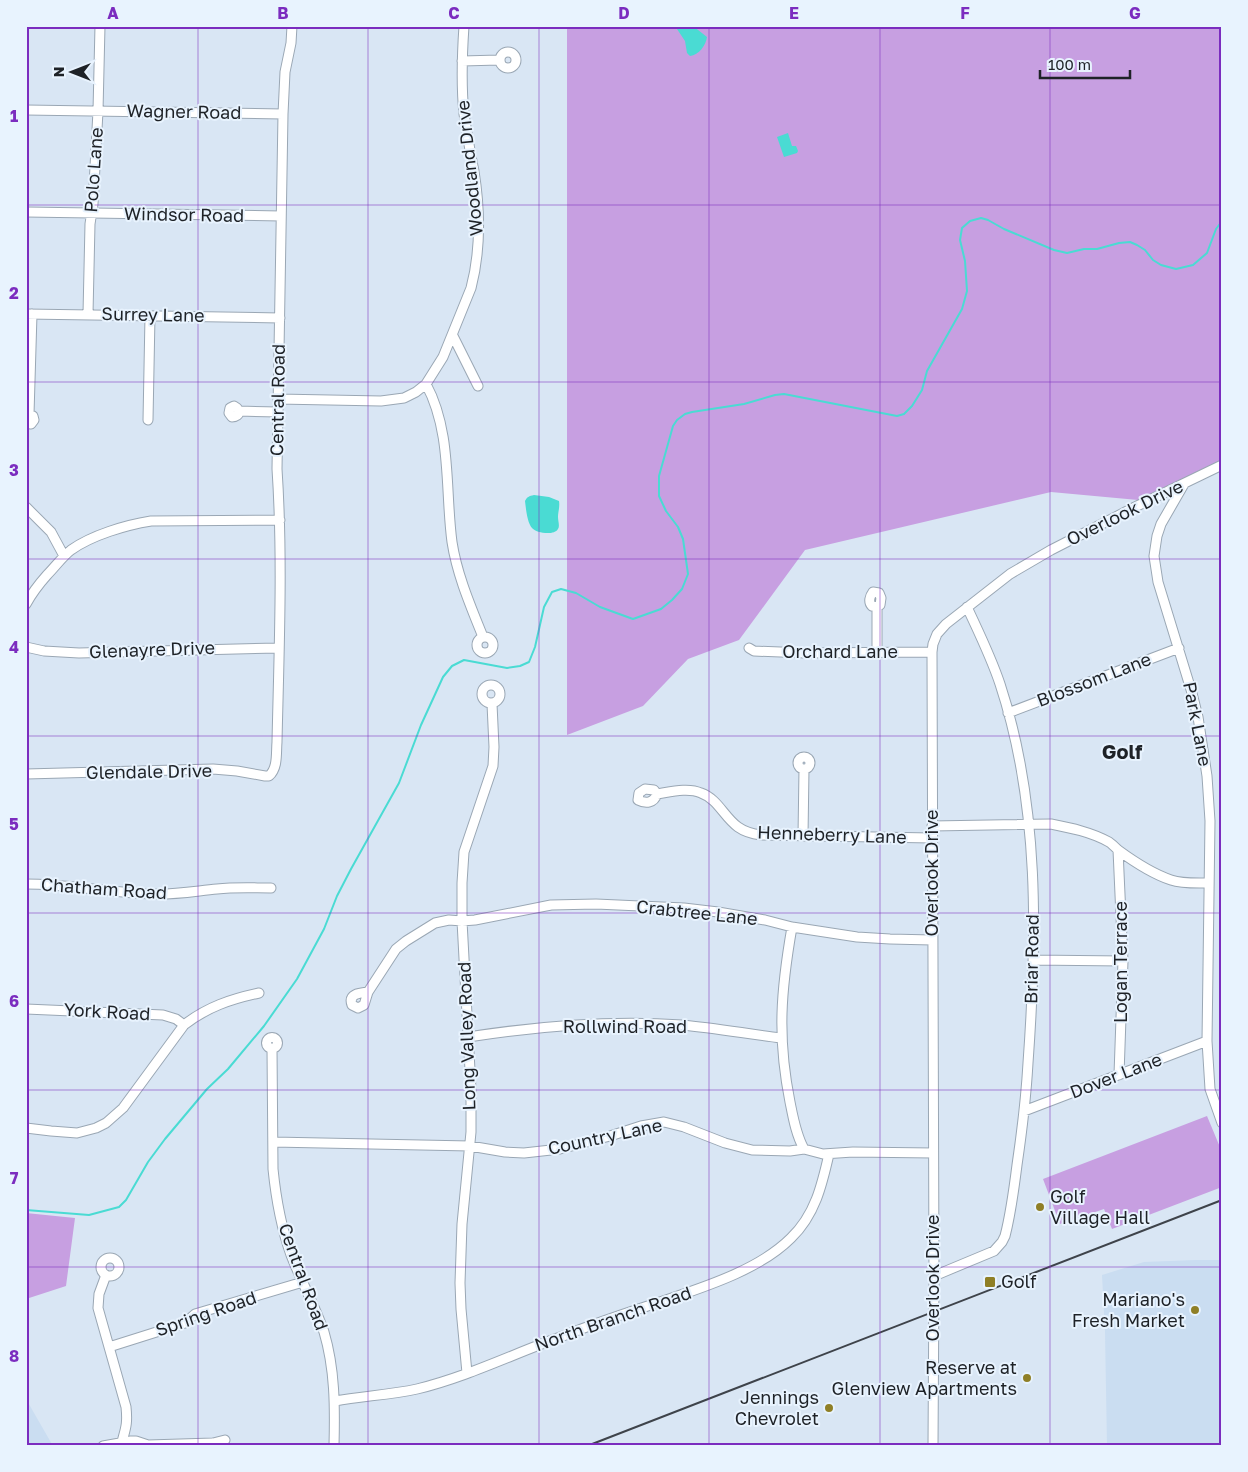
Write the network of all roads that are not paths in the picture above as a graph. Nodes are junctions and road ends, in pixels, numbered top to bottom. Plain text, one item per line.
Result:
1 (100, 26) edge
2 (292, 26) edge
3 (464, 26) edge
4 (499, 60) dead end
5 (462, 61) junction
6 (26, 110) edge
7 (98, 111) junction
8 (283, 114) junction
9 (26, 212) edge
10 (91, 214) junction
11 (281, 216) junction
12 (29, 314) edge
13 (88, 314) junction
14 (150, 316) junction
15 (280, 318) junction
16 (453, 336) junction
17 (426, 384) junction
18 (478, 386) dead end
19 (278, 399) junction
20 (239, 411) dead end
21 (278, 412) junction
22 (27, 417) edge
23 (148, 420) dead end
24 (1222, 466) edge
25 (1184, 484) junction
26 (26, 507) edge
27 (280, 520) junction
28 (64, 556) junction
29 (26, 604) edge
30 (877, 607) dead end
31 (967, 607) junction
32 (483, 637) dead end
33 (26, 647) edge
34 (278, 648) junction
35 (749, 648) dead end
36 (1179, 648) junction
37 (932, 652) junction
38 (877, 653) junction
39 (492, 704) dead end
40 (1008, 713) junction
41 (804, 769) dead end
42 (26, 774) edge
43 (272, 774) joint
44 (657, 794) dead end
45 (1028, 824) junction
46 (932, 826) junction
47 (803, 836) junction
48 (932, 838) junction
49 (1118, 850) junction
50 (1209, 883) junction
51 (26, 884) edge
52 (271, 888) dead end
53 (462, 921) junction
54 (792, 927) junction
55 (932, 940) junction
56 (1033, 960) junction
57 (1123, 961) junction
58 (368, 992) dead end
59 (259, 993) dead end
60 (26, 1009) edge
61 (184, 1025) junction
62 (468, 1037) junction
63 (781, 1038) junction
64 (1207, 1042) junction
65 (272, 1048) dead end
66 (1119, 1075) junction
67 (1219, 1110) edge
68 (1024, 1111) junction
69 (1222, 1123) edge
70 (26, 1128) edge
71 (273, 1142) junction
72 (470, 1146) junction
73 (804, 1149) junction
74 (933, 1153) junction
75 (829, 1154) junction
76 (106, 1276) dead end
77 (934, 1276) junction
78 (303, 1282) junction
79 (110, 1347) junction
80 (467, 1373) junction
81 (335, 1400) junction
82 (224, 1440) dead end
83 (121, 1445) edge
84 (103, 1446) edge
85 (334, 1446) edge
86 (933, 1446) edge

1 - 7 street, Polo Lane
2 - 8 street, Central Road
3 - 5 street, Woodland Drive
4 - 5 street
5 - 16 street, Woodland Drive
6 - 7 street, Wagner Road
7 - 8 street, Wagner Road
7 - 10 street, Polo Lane
8 - 11 street, Central Road
9 - 10 street, Windsor Road
10 - 11 street, Windsor Road
10 - 13 street, Polo Lane
11 - 15 street, Central Road
12 - 13 street, Surrey Lane
12 - 22 street
13 - 14 street, Surrey Lane
14 - 15 street, Surrey Lane
14 - 23 street
15 - 19 street, Central Road
16 - 17 street, Woodland Drive
16 - 18 street
17 - 19 street, Woodland Drive
17 - 32 street
19 - 21 street, Central Road
20 - 21 street
21 - 27 street, Central Road
24 - 25 street, Overlook Drive
25 - 31 street, Overlook Drive
25 - 36 street, Park Lane
26 - 28 street
27 - 28 street
27 - 34 street, Central Road
28 - 29 street
30 - 38 street
31 - 37 street, Overlook Drive
31 - 40 street, Briar Road
33 - 34 street, Glenayre Drive
34 - 43 street, Central Road
35 - 38 street, Orchard Lane
36 - 40 street, Blossom Lane
36 - 50 street, Park Lane
37 - 38 street, Orchard Lane
37 - 46 street, Overlook Drive
39 - 53 street, Long Valley Road
40 - 45 street, Briar Road
41 - 47 street
42 - 43 street, Glendale Drive
44 - 47 street, Henneberry Lane
45 - 46 street
45 - 49 street
45 - 56 street, Briar Road
46 - 48 street, Overlook Drive
47 - 48 street, Henneberry Lane
48 - 55 street, Overlook Drive
49 - 50 street
49 - 57 street, Logan Terrace
50 - 64 street, Park Lane
51 - 52 street, Chatham Road
53 - 54 street, Crabtree Lane
53 - 58 street, Crabtree Lane
53 - 62 street, Long Valley Road
54 - 55 street, Crabtree Lane
54 - 63 street
55 - 74 street, Overlook Drive
56 - 57 street
56 - 68 street, Briar Road
57 - 66 street, Logan Terrace
59 - 61 street
60 - 61 street, York Road
61 - 70 street
62 - 63 street, Rollwind Road
62 - 72 street, Long Valley Road
63 - 73 street
64 - 66 street, Dover Lane
64 - 67 street, Park Lane
65 - 71 street, Central Road
66 - 68 street, Dover Lane
67 - 69 street, Park Lane
68 - 77 street, Briar Road
71 - 72 street, Country Lane
71 - 78 street, Central Road
72 - 73 street, Country Lane
72 - 80 street, Long Valley Road
73 - 75 street, Country Lane
74 - 75 street, Country Lane
74 - 77 street, Overlook Drive
75 - 80 street, North Branch Road
76 - 79 street
77 - 86 street, Overlook Drive
78 - 79 street, Spring Road
78 - 81 street, Central Road
79 - 83 street
80 - 81 street, North Branch Road
81 - 85 street, Central Road
82 - 83 street
83 - 84 street

